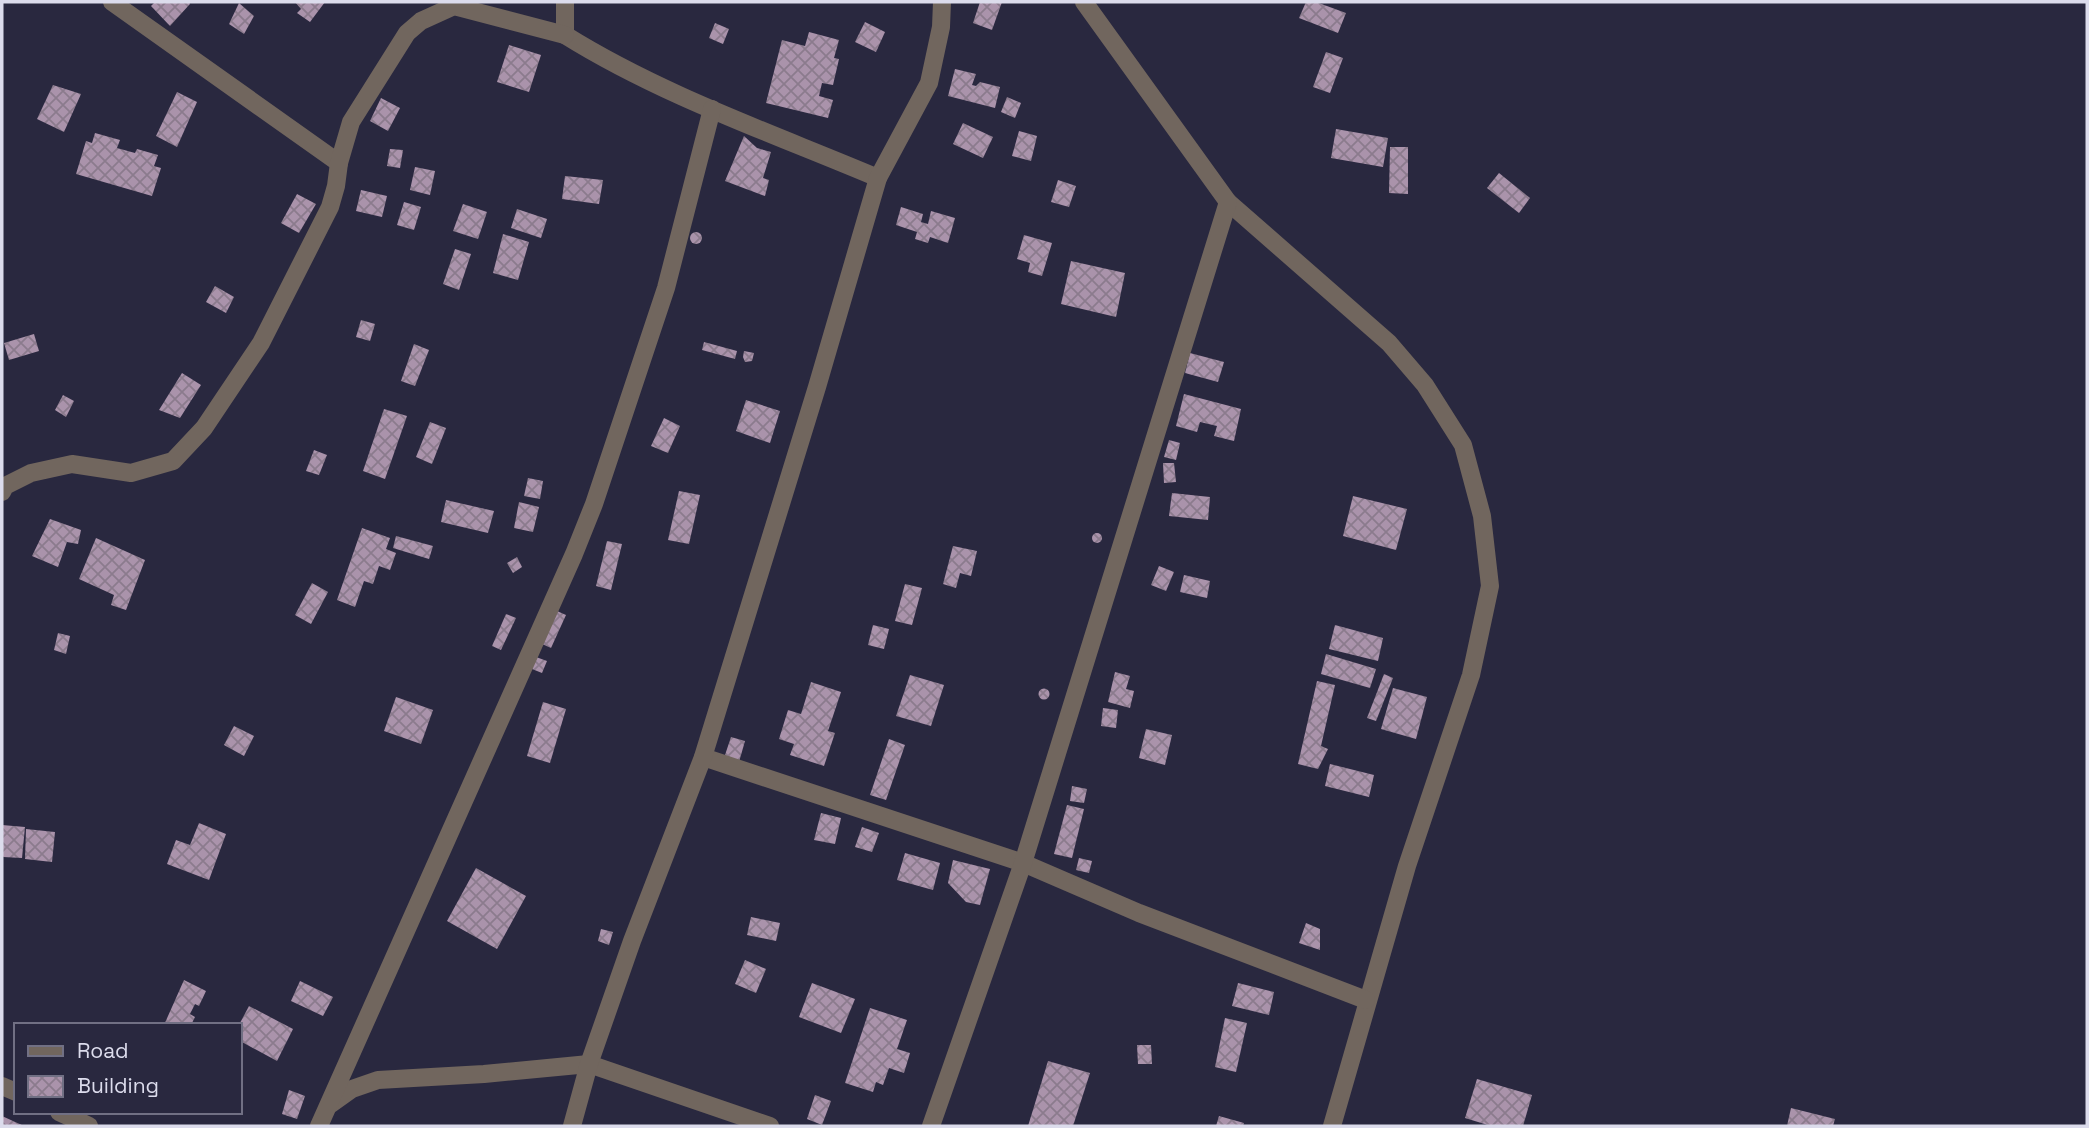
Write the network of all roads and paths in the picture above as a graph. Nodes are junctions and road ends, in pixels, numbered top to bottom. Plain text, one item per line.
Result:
1 (112, 2) edge
2 (565, 2) edge
3 (942, 2) edge
4 (1084, 2) edge
5 (565, 35) junction
6 (712, 109) junction
7 (339, 163) junction
8 (878, 178) junction
9 (1227, 202) junction
10 (2, 492) edge
11 (703, 757) junction
12 (1023, 863) junction
13 (1366, 1000) junction
14 (589, 1064) junction
15 (328, 1107) junction
16 (63, 1114) edge
17 (89, 1126) edge
18 (319, 1126) edge
19 (572, 1126) edge
20 (770, 1126) edge
21 (931, 1126) edge
22 (1332, 1126) edge

1 - 7 street
2 - 5 street
3 - 8 street
4 - 9 street
5 - 6 street
5 - 7 street
6 - 8 street
6 - 15 street
7 - 10 street
8 - 11 street
9 - 12 street
9 - 13 street
11 - 12 street
11 - 14 street
12 - 13 street
12 - 21 street
13 - 22 street
14 - 15 street
14 - 19 street
14 - 20 street
15 - 18 street
16 - 17 street

